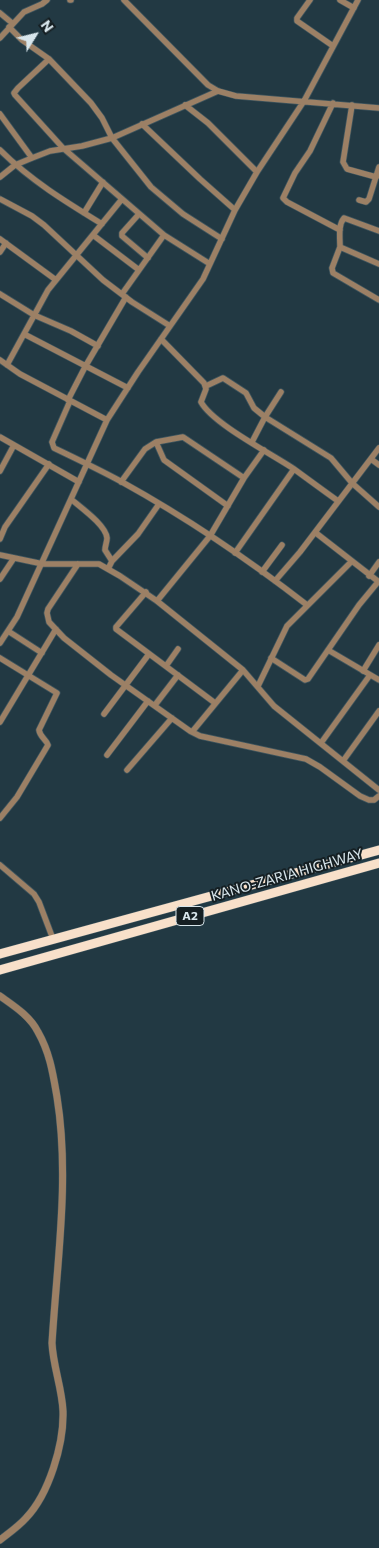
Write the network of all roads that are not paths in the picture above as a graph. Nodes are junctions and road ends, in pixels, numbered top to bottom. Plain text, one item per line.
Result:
1 (48, 0) edge
2 (124, 0) edge
3 (310, 0) edge
4 (340, 0) edge
5 (358, 0) edge
6 (40, 2) edge
7 (354, 8) junction
8 (0, 13) edge
9 (10, 25) junction
10 (0, 38) edge
11 (333, 46) junction
12 (49, 59) junction
13 (218, 91) junction
14 (304, 101) junction
15 (333, 103) junction
16 (185, 105) junction
17 (352, 105) junction
18 (379, 108) edge
19 (0, 114) edge
20 (142, 124) junction
21 (112, 138) junction
22 (63, 148) junction
23 (0, 150) edge
24 (32, 158) junction
25 (15, 164) junction
26 (379, 167) edge
27 (257, 172) junction
28 (377, 176) edge
29 (0, 177) edge
30 (103, 182) junction
31 (122, 199) junction
32 (0, 200) edge
33 (359, 200) dead end
34 (235, 210) junction
35 (84, 213) junction
36 (139, 214) junction
37 (102, 224) junction
38 (340, 230) junction
39 (379, 231) edge
40 (93, 235) junction
41 (164, 235) junction
42 (0, 239) edge
43 (222, 239) junction
44 (6, 244) junction
45 (340, 247) junction
46 (0, 252) edge
47 (76, 256) junction
48 (148, 258) junction
49 (210, 264) junction
50 (379, 264) edge
51 (139, 270) junction
52 (56, 280) junction
53 (0, 294) edge
54 (124, 296) junction
55 (379, 300) edge
56 (34, 315) junction
57 (170, 326) junction
58 (24, 334) junction
59 (161, 339) junction
60 (98, 346) junction
61 (0, 360) edge
62 (7, 365) junction
63 (85, 367) junction
64 (206, 386) junction
65 (128, 388) junction
66 (281, 392) dead end
67 (69, 400) junction
68 (265, 417) junction
69 (107, 420) junction
70 (0, 437) edge
71 (156, 442) junction
72 (252, 442) junction
73 (14, 445) junction
74 (379, 448) edge
75 (264, 450) junction
76 (371, 459) junction
77 (49, 464) junction
78 (87, 465) junction
79 (379, 465) edge
80 (294, 469) junction
81 (0, 471) edge
82 (244, 478) junction
83 (79, 482) junction
84 (121, 482) junction
85 (352, 483) junction
86 (71, 499) junction
87 (338, 501) junction
88 (159, 504) junction
89 (228, 506) junction
90 (379, 507) edge
91 (2, 526) edge
92 (316, 533) junction
93 (210, 536) junction
94 (0, 540) edge
95 (282, 545) dead end
96 (235, 553) junction
97 (0, 556) edge
98 (14, 558) junction
99 (112, 561) junction
100 (352, 561) junction
101 (379, 562) edge
102 (43, 564) junction
103 (78, 564) junction
104 (108, 569) junction
105 (262, 572) junction
106 (370, 576) junction
107 (0, 579) edge
108 (275, 581) junction
109 (378, 582) edge
110 (146, 592) junction
111 (157, 601) junction
112 (307, 605) junction
113 (56, 629) junction
114 (8, 631) junction
115 (0, 643) edge
116 (379, 645) edge
117 (178, 648) dead end
118 (328, 650) junction
119 (42, 653) junction
120 (149, 654) junction
121 (0, 658) edge
122 (271, 658) junction
123 (166, 666) junction
124 (243, 670) junction
125 (363, 671) junction
126 (29, 675) junction
127 (178, 675) junction
128 (370, 675) junction
129 (379, 680) edge
130 (125, 684) junction
131 (258, 686) junction
132 (148, 700) junction
133 (215, 703) junction
134 (155, 706) junction
135 (379, 711) edge
136 (2, 714) edge
137 (104, 714) dead end
138 (172, 718) junction
139 (0, 722) edge
140 (192, 732) junction
141 (321, 743) junction
142 (107, 755) dead end
143 (343, 761) junction
144 (127, 770) dead end
145 (379, 790) edge
146 (379, 796) edge
147 (0, 818) edge
148 (379, 850) edge
149 (379, 863) edge
150 (0, 865) edge
151 (53, 939) junction
152 (0, 954) edge
153 (0, 970) edge
154 (0, 996) edge
155 (0, 1540) edge

1 - 6 street
2 - 13 street
3 - 11 street
4 - 7 street
5 - 7 street
6 - 9 street
7 - 11 street
8 - 9 street
9 - 10 street
9 - 12 street
11 - 14 street
12 - 21 street
12 - 22 street
13 - 14 street
13 - 16 street
14 - 15 street
14 - 27 street
15 - 17 street
15 - 38 street
16 - 20 street
16 - 27 street
17 - 18 street
17 - 28 street
19 - 24 street
20 - 21 street
20 - 34 street
21 - 22 street
21 - 43 street
22 - 24 street
22 - 30 street
23 - 25 street
24 - 25 street
25 - 29 street
25 - 35 street
26 - 28 street
27 - 34 street
28 - 33 street
30 - 31 street
30 - 35 street
31 - 36 street
31 - 37 street
32 - 47 street
34 - 43 street
35 - 37 street
36 - 41 street
36 - 48 street
37 - 40 street
38 - 39 street
38 - 45 street
40 - 47 street
40 - 51 street
41 - 48 street
41 - 49 street
42 - 44 street
43 - 49 street
44 - 46 street
44 - 52 street
45 - 50 street
45 - 55 street
47 - 52 street
47 - 54 street
48 - 51 street
49 - 57 street
51 - 54 street
52 - 56 street
53 - 56 street
54 - 57 street
54 - 60 street
56 - 58 street
56 - 60 street
57 - 59 street
58 - 62 street
58 - 63 street
59 - 64 street
59 - 65 street
60 - 63 street
61 - 62 street
62 - 67 street
63 - 65 street
63 - 67 street
64 - 68 street
64 - 72 street
65 - 69 street
66 - 68 street
67 - 69 street
67 - 78 street
68 - 72 street
68 - 85 street
69 - 78 street
70 - 73 street
71 - 82 street
71 - 84 street
71 - 89 street
72 - 75 street
73 - 77 street
73 - 81 street
74 - 76 street
75 - 80 street
75 - 82 street
76 - 79 street
76 - 85 street
77 - 83 street
77 - 91 street
78 - 83 street
78 - 84 street
80 - 87 street
80 - 96 street
82 - 89 street
83 - 86 street
84 - 88 street
85 - 87 street
85 - 90 street
86 - 99 street
86 - 102 street
87 - 92 street
88 - 93 street
88 - 99 street
89 - 93 street
91 - 94 street
92 - 100 street
92 - 108 street
93 - 96 street
93 - 111 street
95 - 105 street
96 - 105 street
97 - 98 street
98 - 102 street
98 - 107 street
99 - 104 street
100 - 106 street
100 - 112 street
101 - 106 street
102 - 103 street
102 - 114 street
103 - 104 street
103 - 113 street
104 - 110 street
105 - 108 street
106 - 109 street
108 - 112 street
109 - 118 street
110 - 111 street
110 - 120 street
111 - 124 street
112 - 122 street
113 - 119 street
113 - 130 street
114 - 115 street
114 - 119 street
116 - 125 street
117 - 123 street
118 - 122 street
118 - 125 street
119 - 126 street
120 - 123 street
120 - 130 street
121 - 126 street
122 - 131 street
123 - 127 street
124 - 131 street
124 - 133 street
125 - 128 street
126 - 136 street
126 - 147 street
127 - 133 street
127 - 134 street
128 - 129 street
128 - 141 street
130 - 132 street
130 - 137 street
131 - 141 street
132 - 134 street
132 - 142 street
133 - 140 street
134 - 138 street
135 - 143 street
136 - 139 street
138 - 140 street
138 - 144 street
140 - 146 street
141 - 143 street
143 - 145 street
148 - 151 highway, KANO-ZARIA HIGHWAY / A2
149 - 153 highway, KANO-ZARIA HIGHWAY / A2
150 - 151 street
151 - 152 highway, KANO-ZARIA HIGHWAY / A2
154 - 155 street

